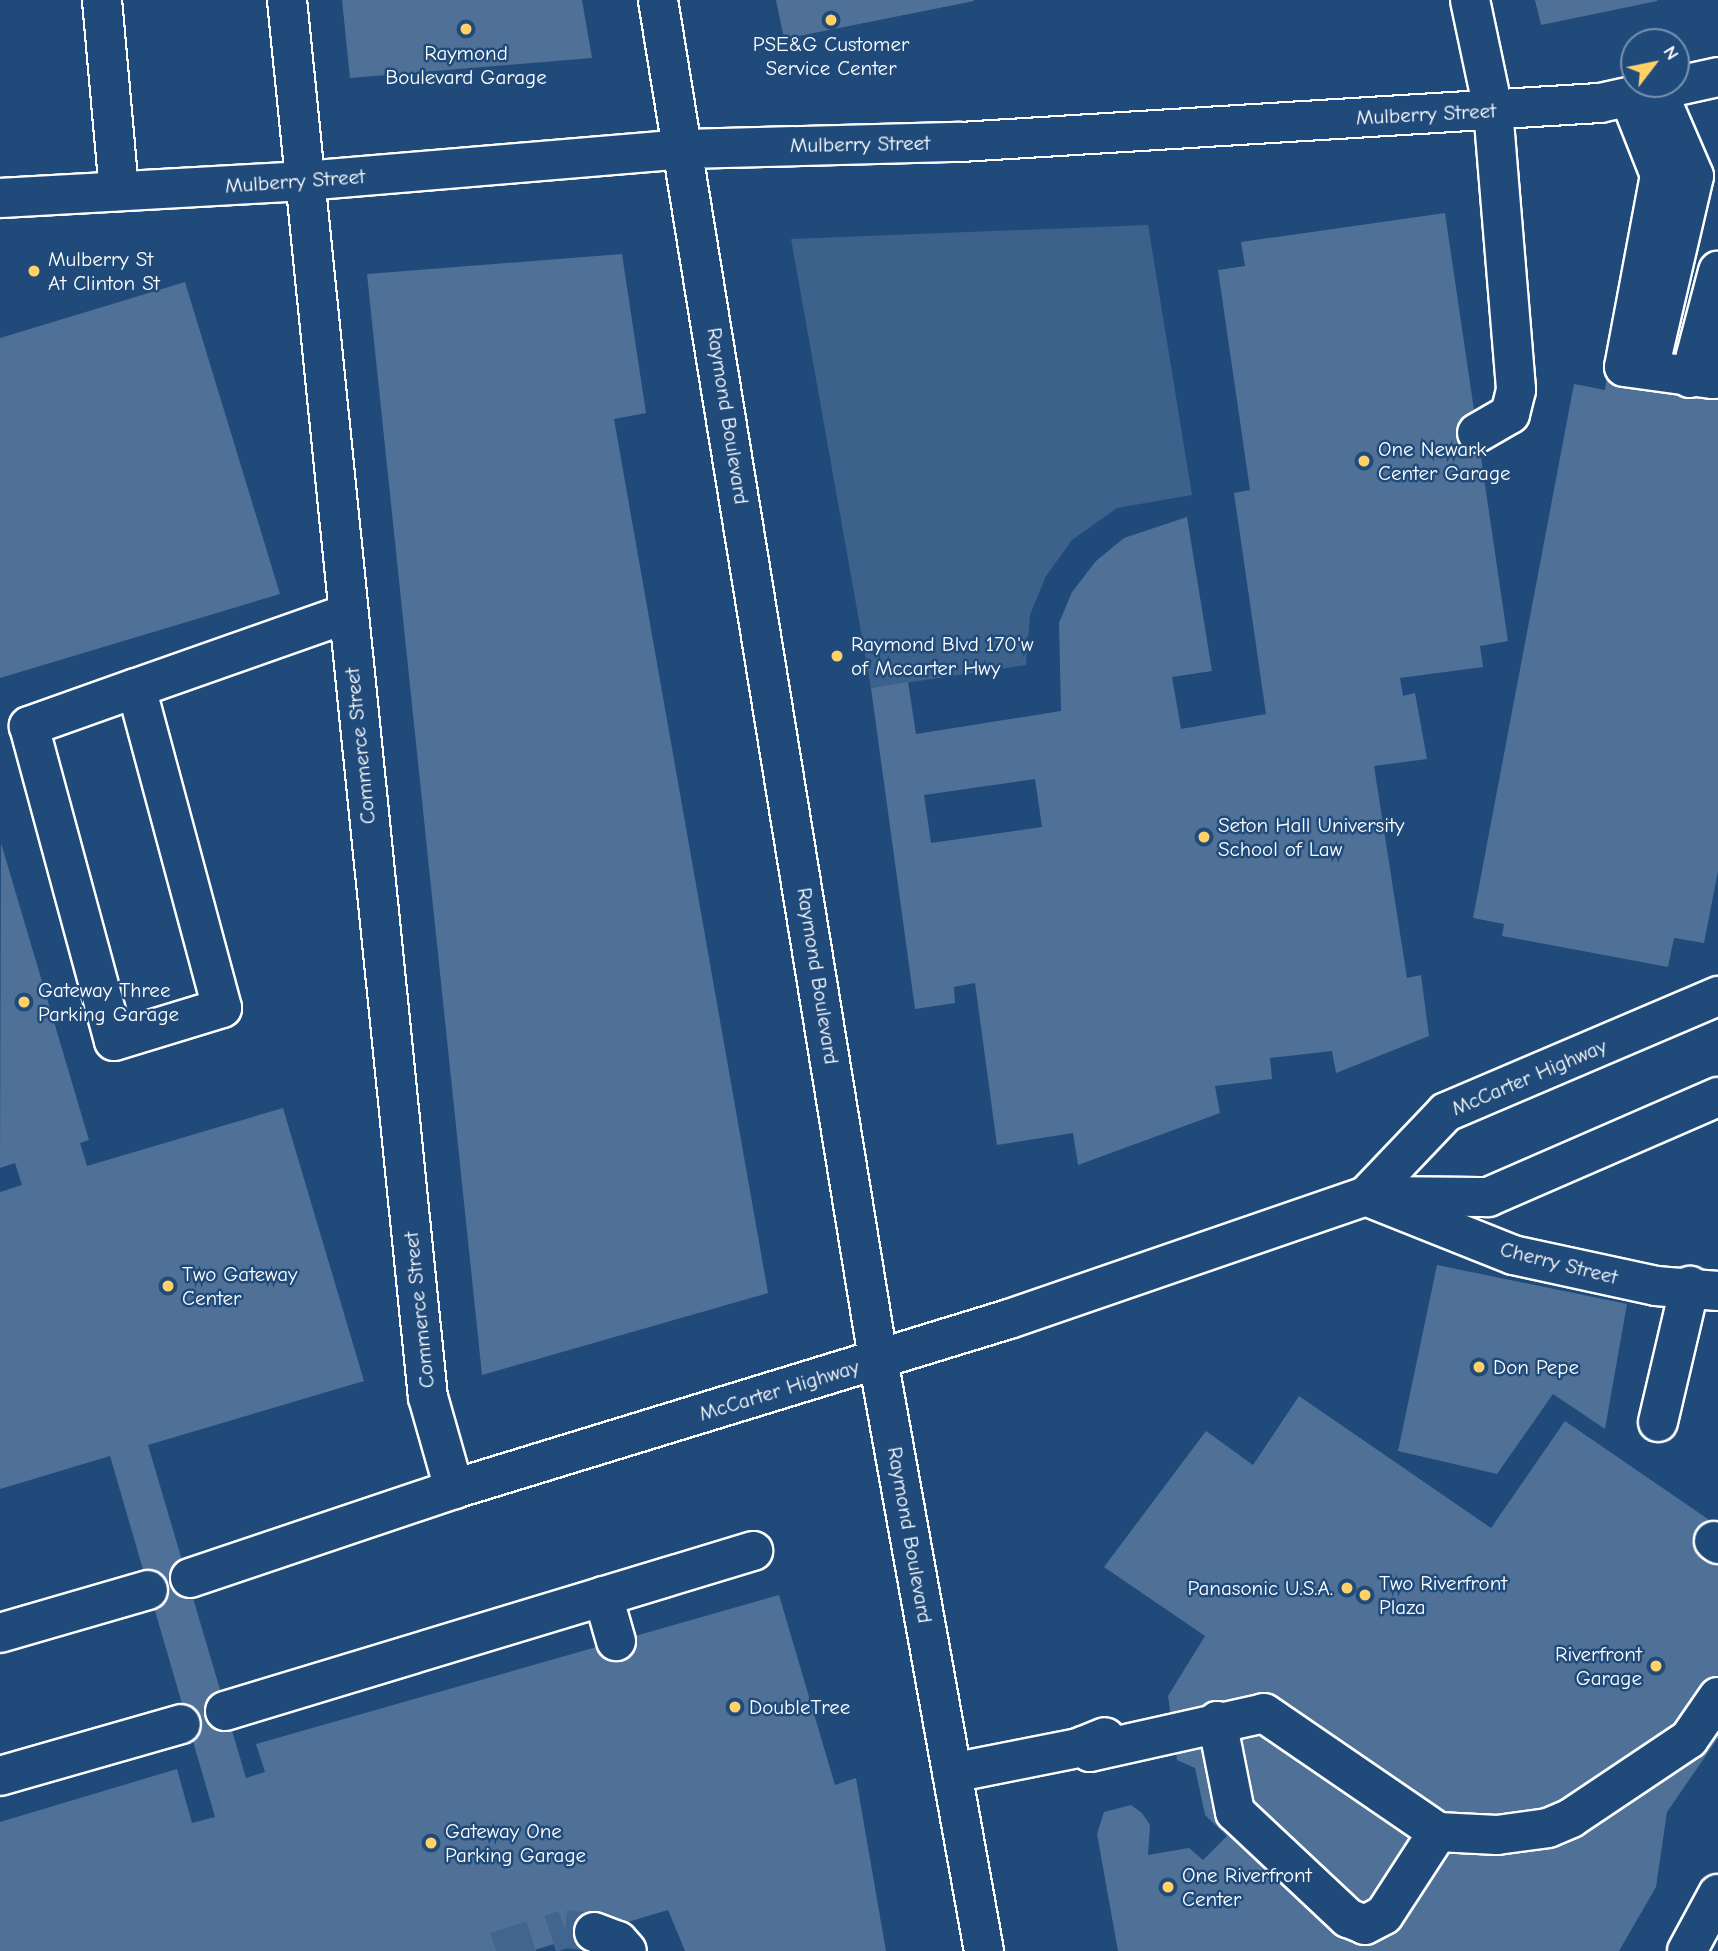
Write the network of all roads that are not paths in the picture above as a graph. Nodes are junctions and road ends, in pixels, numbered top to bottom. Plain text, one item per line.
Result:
1 (103, 0) edge
2 (287, 0) edge
3 (658, 0) edge
4 (1470, 0) edge
5 (1715, 86) edge
6 (1690, 90) edge
7 (1622, 98) edge
8 (1645, 98) edge
9 (1493, 110) junction
10 (685, 149) junction
11 (304, 181) junction
12 (119, 191) junction
13 (0, 198) edge
14 (1718, 271) edge
15 (1707, 372) edge
16 (1477, 433) dead end
17 (346, 614) junction
18 (136, 688) junction
19 (15, 730) edge
20 (1718, 996) edge
21 (1718, 1097) edge
22 (1366, 1196) junction
23 (1688, 1288) edge
24 (878, 1359) junction
25 (1658, 1422) dead end
26 (454, 1489) junction
27 (753, 1551) dead end
28 (190, 1577) dead end
29 (148, 1590) dead end
30 (603, 1597) junction
31 (0, 1633) edge
32 (616, 1641) dead end
33 (1718, 1697) edge
34 (225, 1711) dead end
35 (181, 1724) dead end
36 (1201, 1725) junction
37 (952, 1773) junction
38 (0, 1776) edge
39 (1438, 1832) junction
40 (1718, 1894) edge
41 (594, 1932) tunnel mouth
42 (627, 1951) edge
43 (984, 1951) edge
44 (1688, 1951) edge

1 - 12 main road
2 - 11 main road, Commerce Street
3 - 10 main road, Raymond Boulevard
4 - 9 main road
5 - 6 main road, Mulberry Street
7 - 9 main road, Mulberry Street
8 - 15 main road
9 - 10 main road, Mulberry Street
9 - 16 main road
10 - 11 main road, Mulberry Street
10 - 24 main road, Raymond Boulevard
11 - 12 main road, Mulberry Street
11 - 17 main road, Commerce Street
12 - 13 main road, Mulberry Street
14 - 15 main road
17 - 18 main road
17 - 26 main road, Commerce Street
18 - 19 main road
18 - 19 main road
20 - 22 main road, McCarter Highway
21 - 22 main road, McCarter Highway
22 - 23 main road, Cherry Street
22 - 24 main road, McCarter Highway
23 - 25 main road
24 - 26 main road, McCarter Highway
24 - 37 main road, Raymond Boulevard
26 - 28 main road, McCarter Highway
27 - 30 main road
29 - 31 main road
30 - 32 main road
30 - 34 main road
33 - 39 main road
35 - 38 main road
36 - 37 main road
36 - 39 main road
36 - 39 main road
37 - 43 main road, Raymond Boulevard
40 - 44 main road
41 - 42 main road

